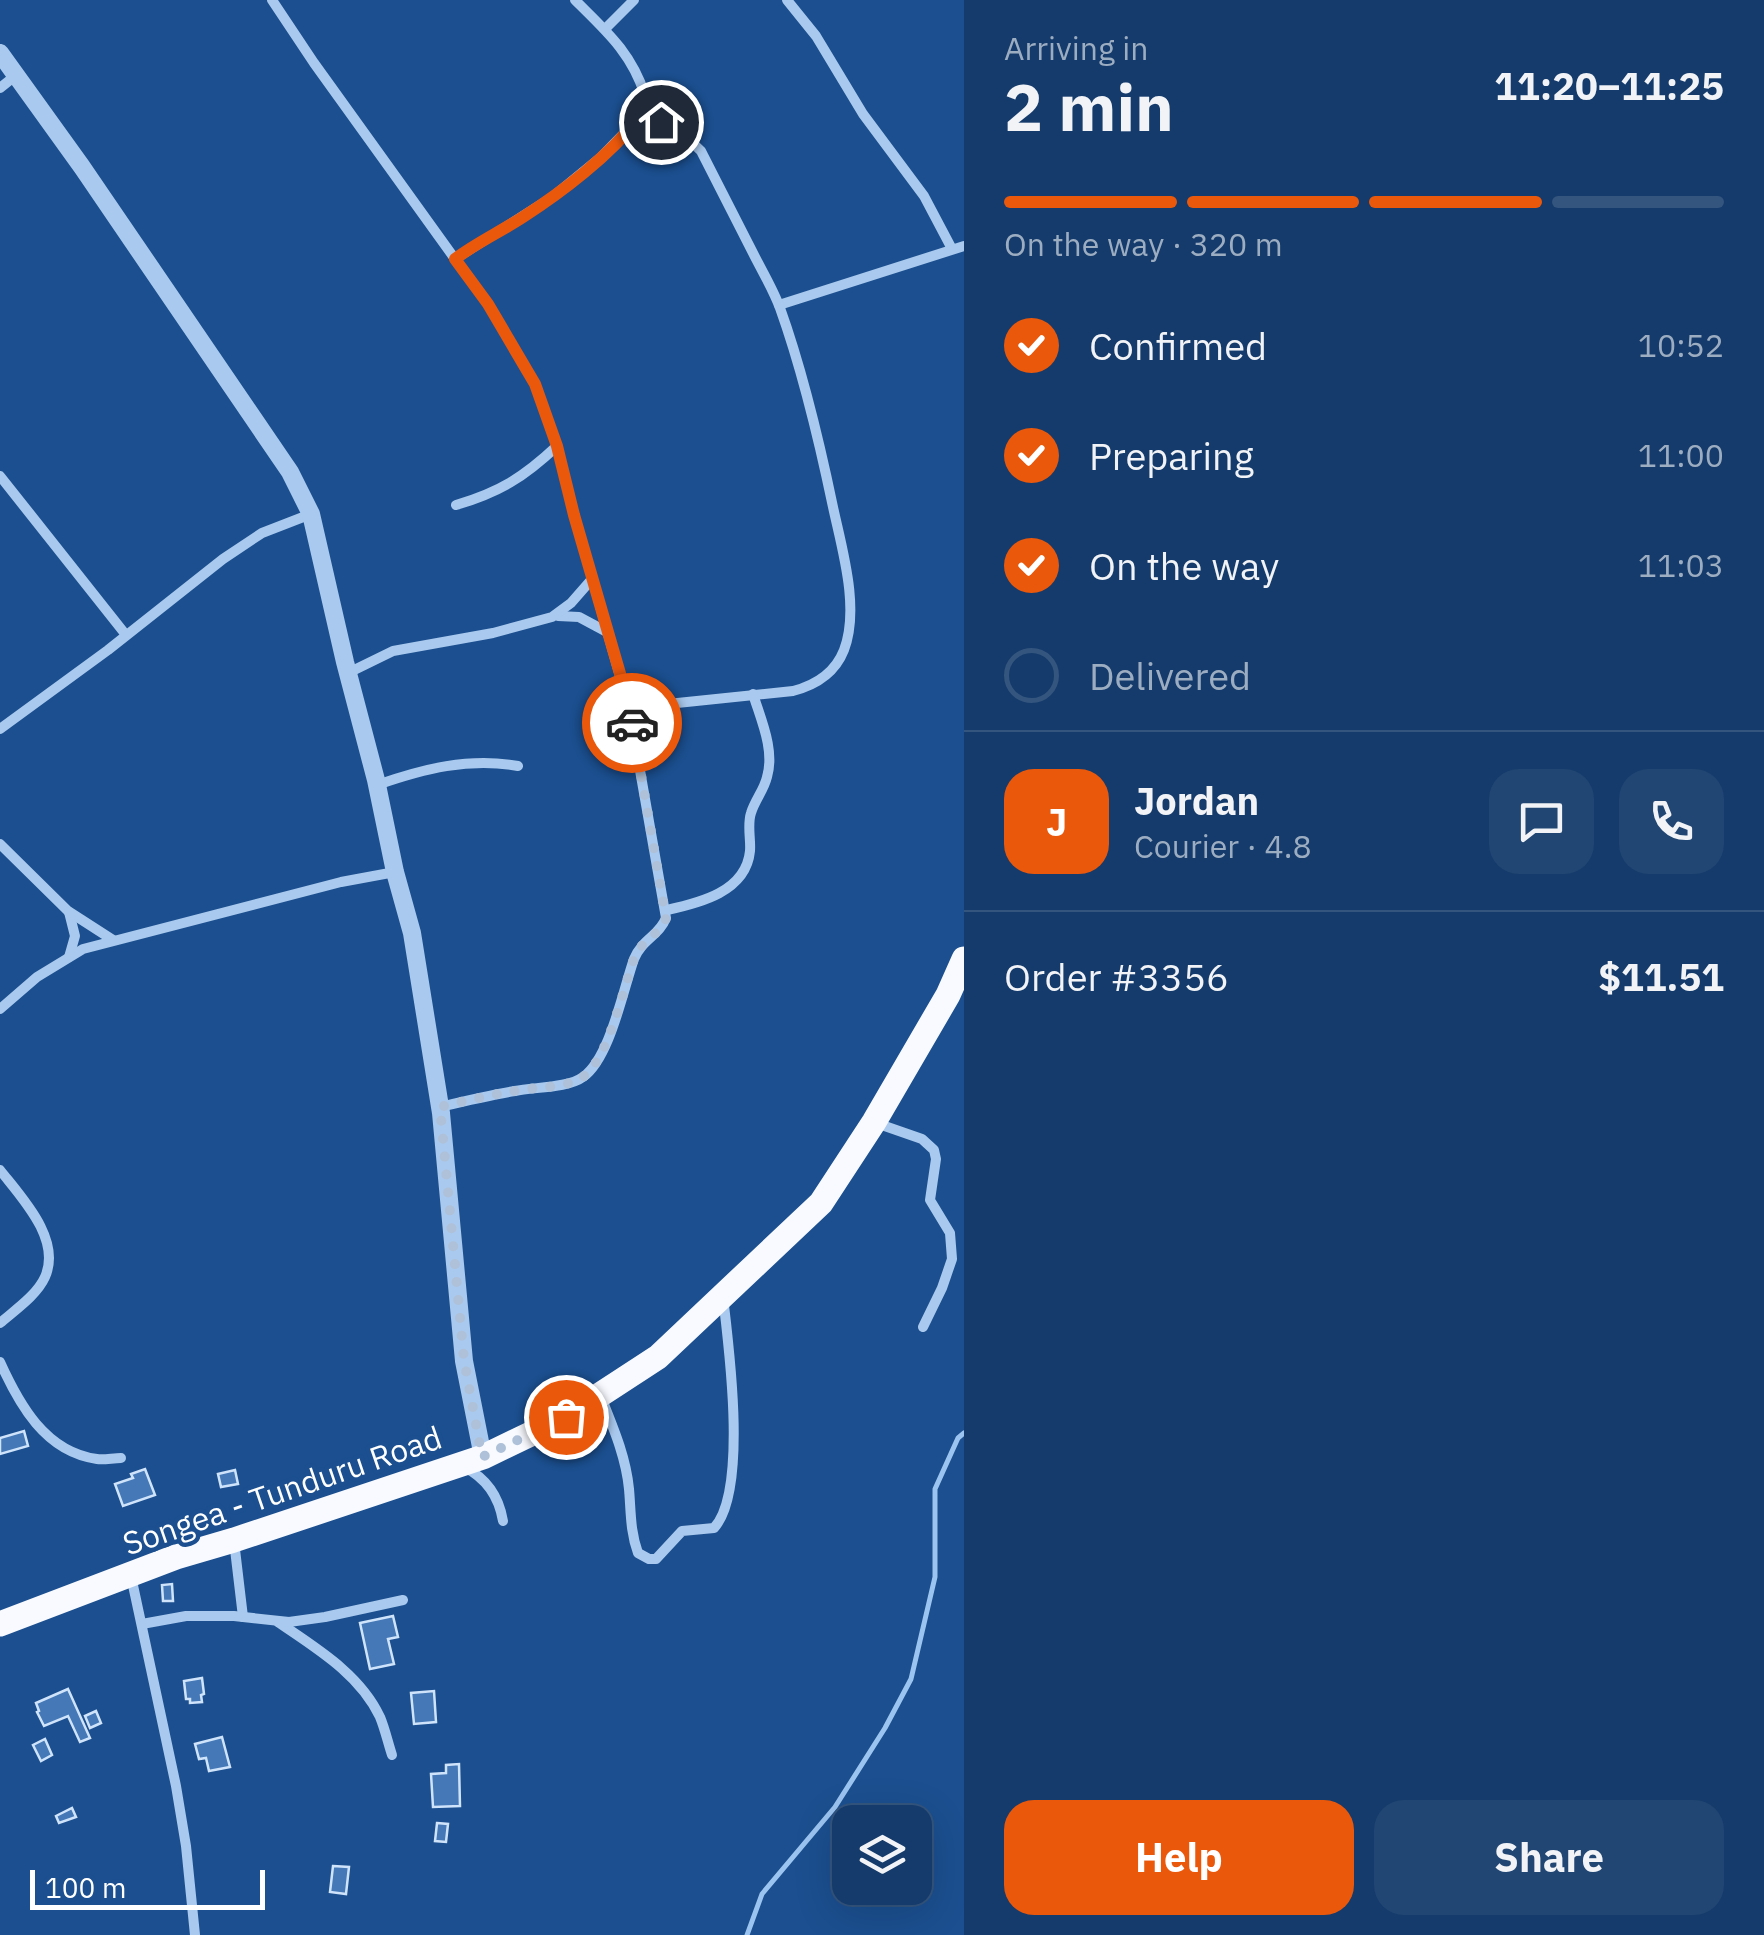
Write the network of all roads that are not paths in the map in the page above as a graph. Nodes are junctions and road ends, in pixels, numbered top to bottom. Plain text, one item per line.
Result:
1 (272, 0) edge
2 (575, 0) edge
3 (634, 0) edge
4 (787, 0) edge
5 (605, 28) junction
6 (0, 54) edge
7 (8, 82) edge
8 (638, 119) junction
9 (958, 247) edge
10 (455, 259) junction
11 (779, 305) junction
12 (557, 446) junction
13 (0, 476) edge
14 (456, 505) dead end
15 (312, 514) junction
16 (592, 579) junction
17 (552, 617) junction
18 (608, 632) junction
19 (126, 636) junction
20 (348, 674) junction
21 (753, 694) junction
22 (630, 708) junction
23 (0, 730) edge
24 (518, 766) dead end
25 (377, 785) junction
26 (0, 844) edge
27 (396, 872) junction
28 (667, 910) junction
29 (68, 911) junction
30 (114, 940) junction
31 (69, 957) junction
32 (964, 959) edge
33 (0, 1009) edge
34 (440, 1107) junction
35 (874, 1122) junction
36 (0, 1170) edge
37 (723, 1296) junction
38 (0, 1323) edge
39 (923, 1327) dead end
40 (0, 1362) edge
41 (600, 1395) junction
42 (121, 1458) dead end
43 (470, 1461) junction
44 (503, 1521) dead end
45 (234, 1540) junction
46 (131, 1575) junction
47 (403, 1600) dead end
48 (243, 1618) junction
49 (277, 1621) junction
50 (0, 1624) edge
51 (142, 1624) junction
52 (392, 1755) dead end
53 (195, 1935) edge

1 - 10 street
2 - 5 street
3 - 5 street
4 - 9 street
5 - 8 street
6 - 7 street
7 - 15 street
8 - 10 street
8 - 11 street
9 - 11 street
10 - 12 street
11 - 21 street
12 - 14 street
12 - 16 street
13 - 19 street
15 - 19 street
15 - 20 street
16 - 17 street
16 - 18 street
17 - 18 street
17 - 20 street
18 - 22 street
19 - 23 street
20 - 25 street
21 - 22 street
21 - 28 street
22 - 28 street
24 - 25 street
25 - 27 street
26 - 29 street
27 - 30 street
27 - 34 street
28 - 34 street
29 - 30 street
29 - 31 street
30 - 31 street
31 - 33 street
32 - 35 highway, Songea - Tunduru Road
34 - 43 street
35 - 37 highway, Songea - Tunduru Road
35 - 39 street
36 - 38 street
37 - 41 highway, Songea - Tunduru Road
37 - 41 street
40 - 42 street
41 - 43 highway, Songea - Tunduru Road
43 - 44 street
43 - 45 highway, Songea - Tunduru Road
45 - 46 highway, Songea - Tunduru Road
45 - 48 street
46 - 50 highway, Songea - Tunduru Road
46 - 51 street
47 - 49 street
48 - 49 street
48 - 51 street
49 - 52 street
51 - 53 street

